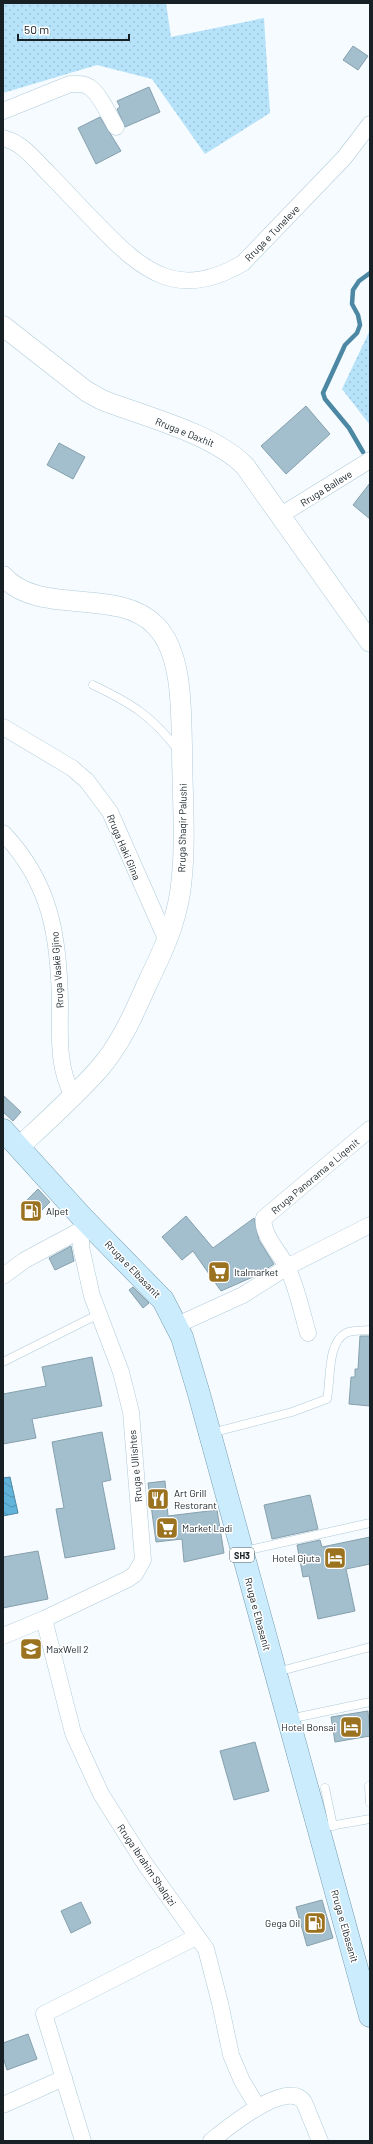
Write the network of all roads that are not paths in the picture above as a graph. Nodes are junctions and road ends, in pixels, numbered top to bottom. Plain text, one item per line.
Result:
1 (3, 111) edge
2 (370, 124) edge
3 (116, 127) dead end
4 (3, 138) edge
5 (3, 326) edge
6 (370, 460) edge
7 (281, 515) junction
8 (3, 576) edge
9 (370, 642) edge
10 (93, 685) dead end
11 (3, 728) edge
12 (182, 755) junction
13 (3, 833) edge
14 (167, 941) junction
15 (72, 1096) junction
16 (370, 1129) edge
17 (3, 1130) edge
18 (19, 1147) junction
19 (82, 1224) junction
20 (370, 1225) edge
21 (287, 1267) junction
22 (3, 1276) edge
23 (99, 1314) junction
24 (177, 1325) junction
25 (370, 1330) edge
26 (308, 1334) dead end
27 (3, 1362) edge
28 (210, 1434) junction
29 (370, 1523) edge
30 (241, 1552) junction
31 (44, 1619) junction
32 (3, 1636) edge
33 (370, 1647) edge
34 (274, 1673) junction
35 (370, 1702) edge
36 (287, 1720) junction
37 (369, 1786) dead end
38 (325, 1788) dead end
39 (370, 1803) edge
40 (370, 1819) edge
41 (326, 1827) junction
42 (196, 1937) junction
43 (370, 2016) edge
44 (64, 2078) junction
45 (3, 2106) edge
46 (257, 2106) junction
47 (83, 2141) edge
48 (210, 2141) edge
49 (320, 2141) edge

1 - 3 street
2 - 4 street, Rruga e Tuneleve
5 - 7 street, Rruga e Daxhit
6 - 7 street, Rruga Balleve
7 - 9 street, Rruga e Daxhit
8 - 12 street, Rruga Shaqir Palushi
10 - 12 lane
11 - 14 street, Rruga Haki Glina
12 - 14 street, Rruga Shaqir Palushi
13 - 15 street, Rruga Vaskë Gjino
14 - 15 street, Rruga Shaqir Palushi
15 - 18 street, Rruga Shaqir Palushi
16 - 21 street, Rruga Panorama e Liqenit
17 - 18 main road, Rruga e Elbasanit / SH3
18 - 19 main road, Rruga e Elbasanit / SH3
19 - 22 street
19 - 23 street, Rruga e Ullishtes
19 - 24 main road, Rruga e Elbasanit / SH3
20 - 21 street
21 - 24 street
21 - 26 street, Rruga Panorama e Liqenit
23 - 27 lane
23 - 31 street, Rruga e Ullishtes
24 - 28 main road, Rruga e Elbasanit / SH3
25 - 28 lane
28 - 30 main road, Rruga e Elbasanit / SH3
29 - 30 lane
30 - 34 main road, Rruga e Elbasanit / SH3
31 - 32 street, Rruga e Ullishtes
31 - 42 street, Rruga Ibrahim Shalqizi
33 - 34 lane
34 - 36 main road, Rruga e Elbasanit / SH3
35 - 36 lane
36 - 41 main road, Rruga e Elbasanit / SH3
37 - 39 lane
38 - 41 lane
40 - 41 lane
41 - 43 main road, Rruga e Elbasanit / SH3
42 - 44 street
42 - 46 street, Rruga Ibrahim Shalqizi
44 - 45 street
44 - 47 street
46 - 48 street
46 - 49 street

